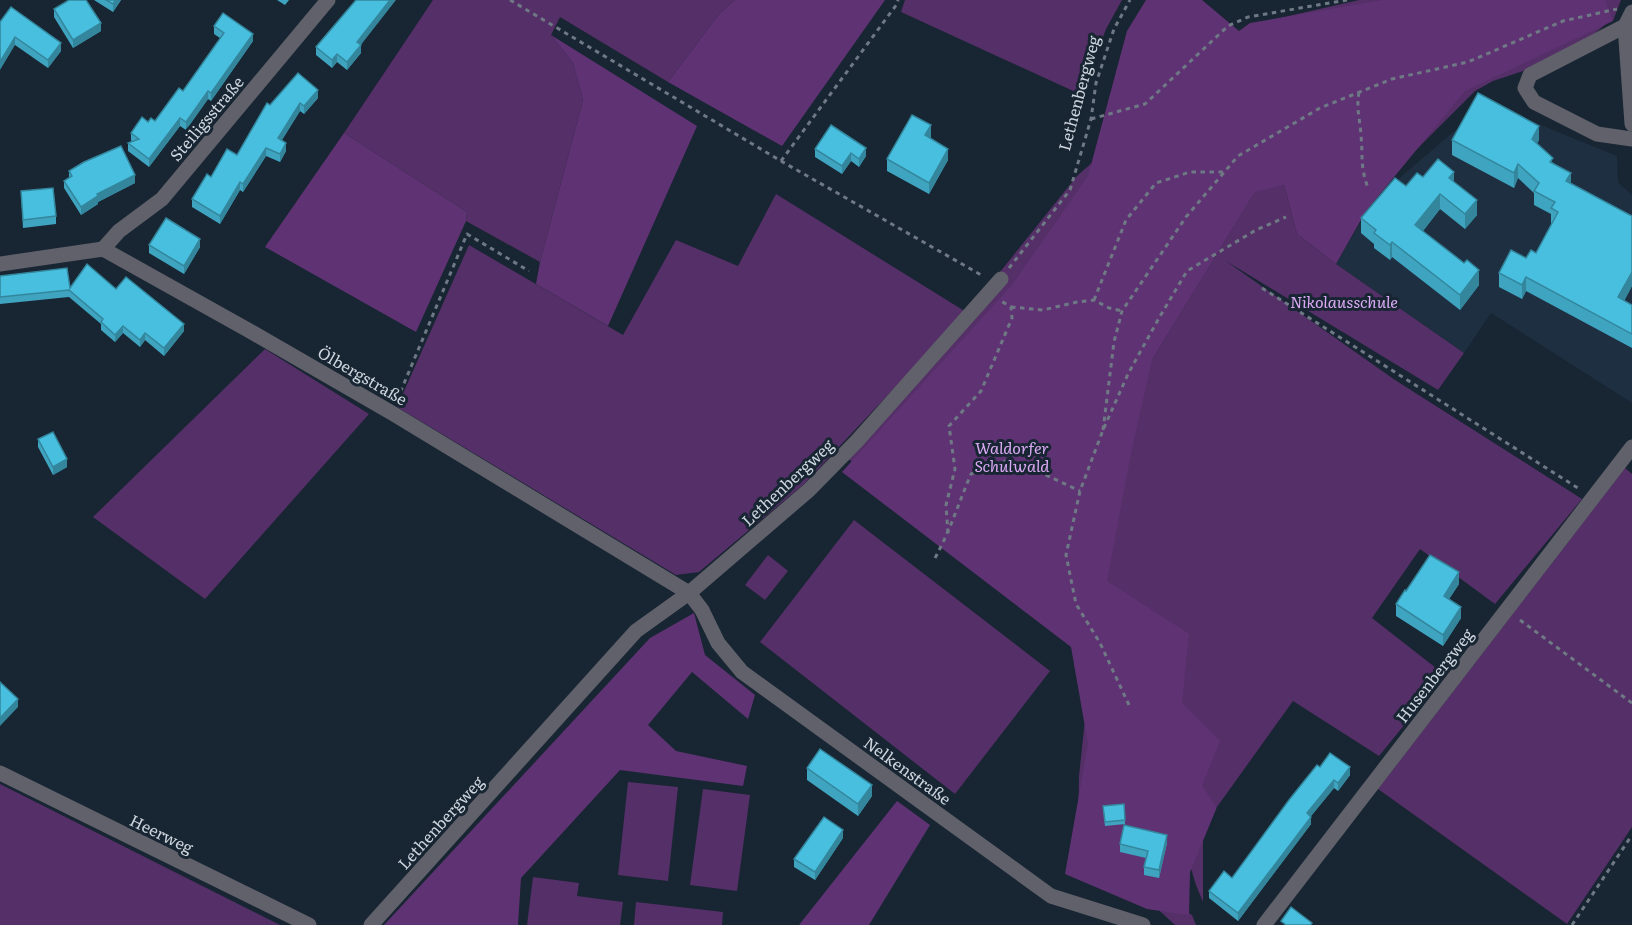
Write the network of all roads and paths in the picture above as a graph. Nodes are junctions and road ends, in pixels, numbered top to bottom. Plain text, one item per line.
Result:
1 (328, 0) edge
2 (510, 0) edge
3 (898, 0) edge
4 (1130, 0) edge
5 (1347, 0) edge
6 (1626, 15) edge
7 (1359, 92) junction
8 (1091, 119) junction
9 (1632, 124) edge
10 (1632, 139) edge
11 (781, 161) junction
12 (1224, 172) junction
13 (1368, 188) dead end
14 (1286, 217) dead end
15 (103, 249) junction
16 (0, 264) edge
17 (529, 271) dead end
18 (996, 286) junction
19 (1262, 288) dead end
20 (1094, 300) junction
21 (1011, 307) junction
22 (1122, 311) junction
23 (392, 412) junction
24 (1104, 430) junction
25 (1632, 447) edge
26 (1080, 490) junction
27 (1593, 497) junction
28 (948, 533) junction
29 (934, 558) dead end
30 (689, 594) junction
31 (1506, 610) junction
32 (1632, 704) edge
33 (1129, 705) dead end
34 (0, 773) edge
35 (1632, 835) edge
36 (309, 925) edge
37 (371, 925) edge
38 (1143, 925) edge
39 (1264, 925) edge
40 (1572, 925) edge

1 - 15 street, Steiligsstraße
2 - 11 path
3 - 11 path
4 - 8 path, Lethenbergweg
5 - 8 path
6 - 7 path
6 - 9 street
6 - 10 street
7 - 12 path
7 - 13 path
8 - 18 path, Lethenbergweg
11 - 18 path
12 - 20 path
12 - 22 path
14 - 24 path
15 - 16 street
15 - 23 street, Ölbergstraße
17 - 23 path
18 - 21 path
18 - 30 street, Lethenbergweg
19 - 27 path
20 - 21 path
20 - 22 path
21 - 28 path
22 - 24 path
23 - 30 street, Ölbergstraße
24 - 26 path
25 - 27 street, Husenbergweg
26 - 28 path
26 - 33 path
27 - 31 street, Husenbergweg
28 - 29 path
30 - 37 street, Lethenbergweg
30 - 38 street, Nelkenstraße
31 - 32 path
31 - 39 street, Husenbergweg
34 - 36 street, Heerweg
35 - 40 path

